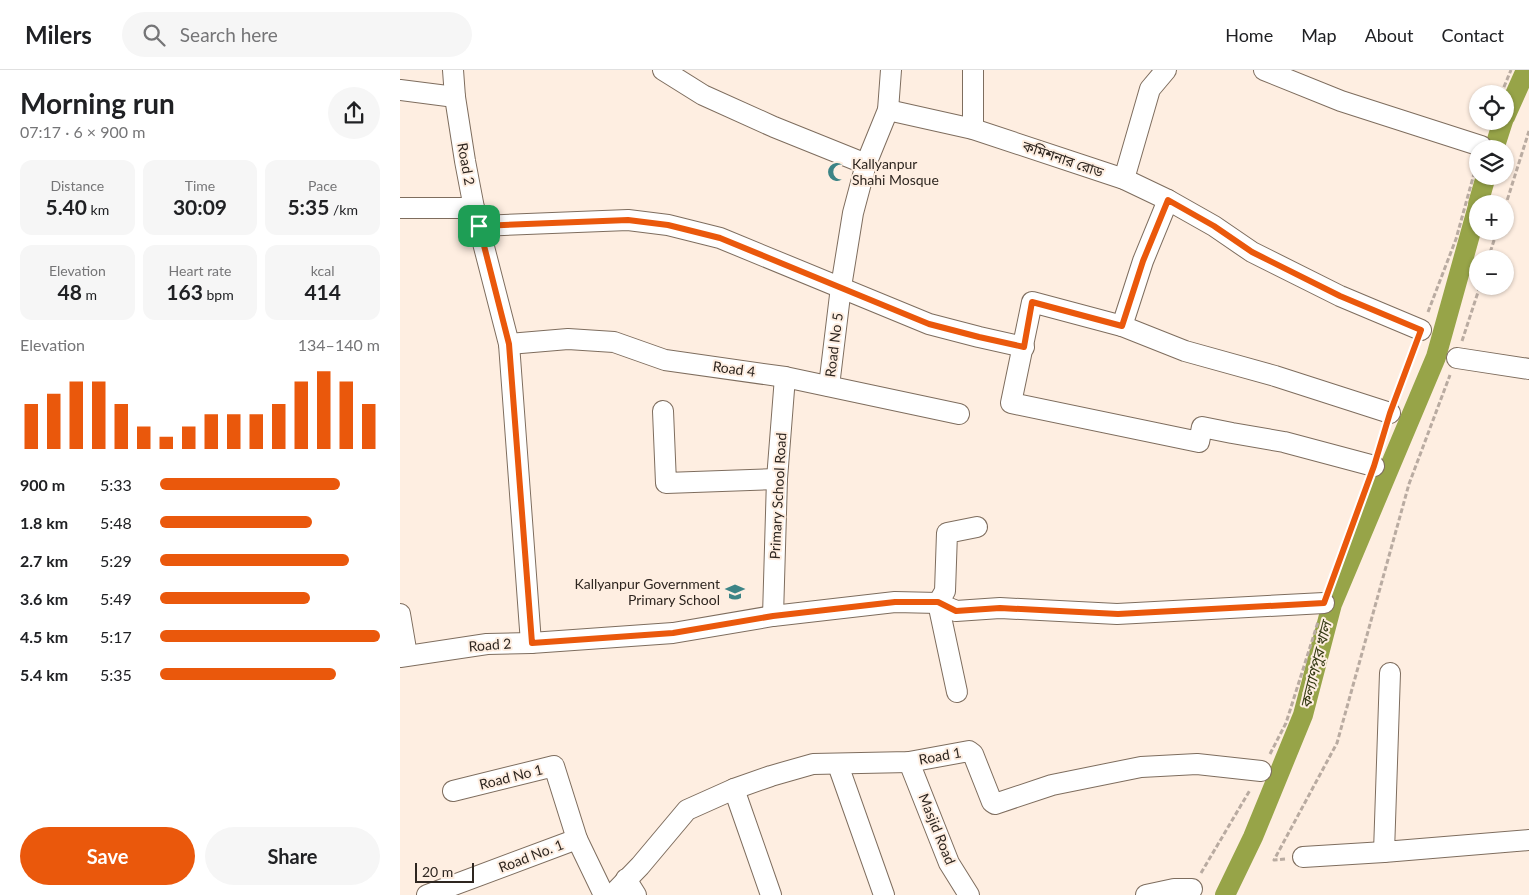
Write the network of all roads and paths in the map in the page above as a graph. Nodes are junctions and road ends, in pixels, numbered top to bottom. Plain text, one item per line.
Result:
1 (453, 70) edge
2 (663, 70) edge
3 (891, 70) edge
4 (972, 70) edge
5 (1166, 70) edge
6 (1264, 70) edge
7 (1511, 70) edge
8 (1505, 85) edge
9 (400, 90) edge
10 (455, 97) junction
11 (888, 110) junction
12 (973, 129) junction
13 (1529, 131) edge
14 (1469, 149) edge
15 (866, 164) junction
16 (1124, 179) junction
17 (1470, 185) edge
18 (1509, 195) edge
19 (1168, 200) junction
20 (400, 208) edge
21 (477, 217) junction
22 (841, 287) junction
23 (1477, 295) edge
24 (1122, 326) junction
25 (1421, 330) junction
26 (509, 344) junction
27 (1024, 347) junction
28 (1457, 358) junction
29 (1529, 369) edge
30 (785, 377) junction
31 (829, 386) junction
32 (663, 411) dead end
33 (1390, 413) junction
34 (959, 414) dead end
35 (1374, 466) junction
36 (777, 479) junction
37 (977, 527) dead end
38 (938, 602) junction
39 (1324, 603) junction
40 (400, 614) edge
41 (773, 616) junction
42 (532, 643) junction
43 (404, 656) edge
44 (1390, 673) dead end
45 (957, 692) dead end
46 (909, 762) junction
47 (838, 765) junction
48 (1261, 771) junction
49 (734, 790) junction
50 (453, 791) dead end
51 (576, 839) junction
52 (1529, 840) edge
53 (1384, 852) junction
54 (1303, 857) joint
55 (624, 888) edge
56 (1192, 890) joint
57 (427, 895) edge
58 (604, 895) edge
59 (771, 895) edge
60 (884, 895) edge
61 (969, 895) edge
62 (1146, 895) edge

1 - 10 street, Road 2
2 - 15 street
3 - 11 street, Road No 5
4 - 12 street
5 - 16 street
6 - 14 street
7 - 8 path
9 - 10 street
10 - 21 street, Road 2
11 - 12 street, কমিশনার রোড
11 - 15 street, Road No 5
12 - 16 street, কমিশনার রোড
13 - 18 path
15 - 22 street, Road No 5
16 - 19 street
17 - 25 path
19 - 24 street
19 - 25 street
20 - 21 street
21 - 22 street
21 - 26 street, Road 2
22 - 27 street
22 - 31 street, Road No 5
23 - 28 path
24 - 27 street
24 - 33 street
25 - 33 path
26 - 30 street, Road 4
26 - 42 street, Road 2
27 - 35 street
28 - 29 street
28 - 54 path
30 - 31 street, Road 4
30 - 36 street, Primary School Road
31 - 34 street, Road 4
32 - 36 street
33 - 35 path
35 - 39 path
36 - 41 street, Primary School Road
37 - 38 street
38 - 39 street
38 - 41 street, Road 2
38 - 45 street
39 - 48 path
40 - 43 street
41 - 42 street, Road 2
42 - 43 street, Road 2
44 - 53 street
46 - 47 street, Road 1
46 - 48 street, Road 1
46 - 61 street, Masjid Road
47 - 49 street, Road 1
47 - 60 street
48 - 56 path
49 - 55 street, Road 1
49 - 59 street
50 - 51 street, Road No 1
51 - 57 street, Road No. 1
51 - 58 street, Road No. 1
52 - 53 street
53 - 54 street
56 - 62 street

